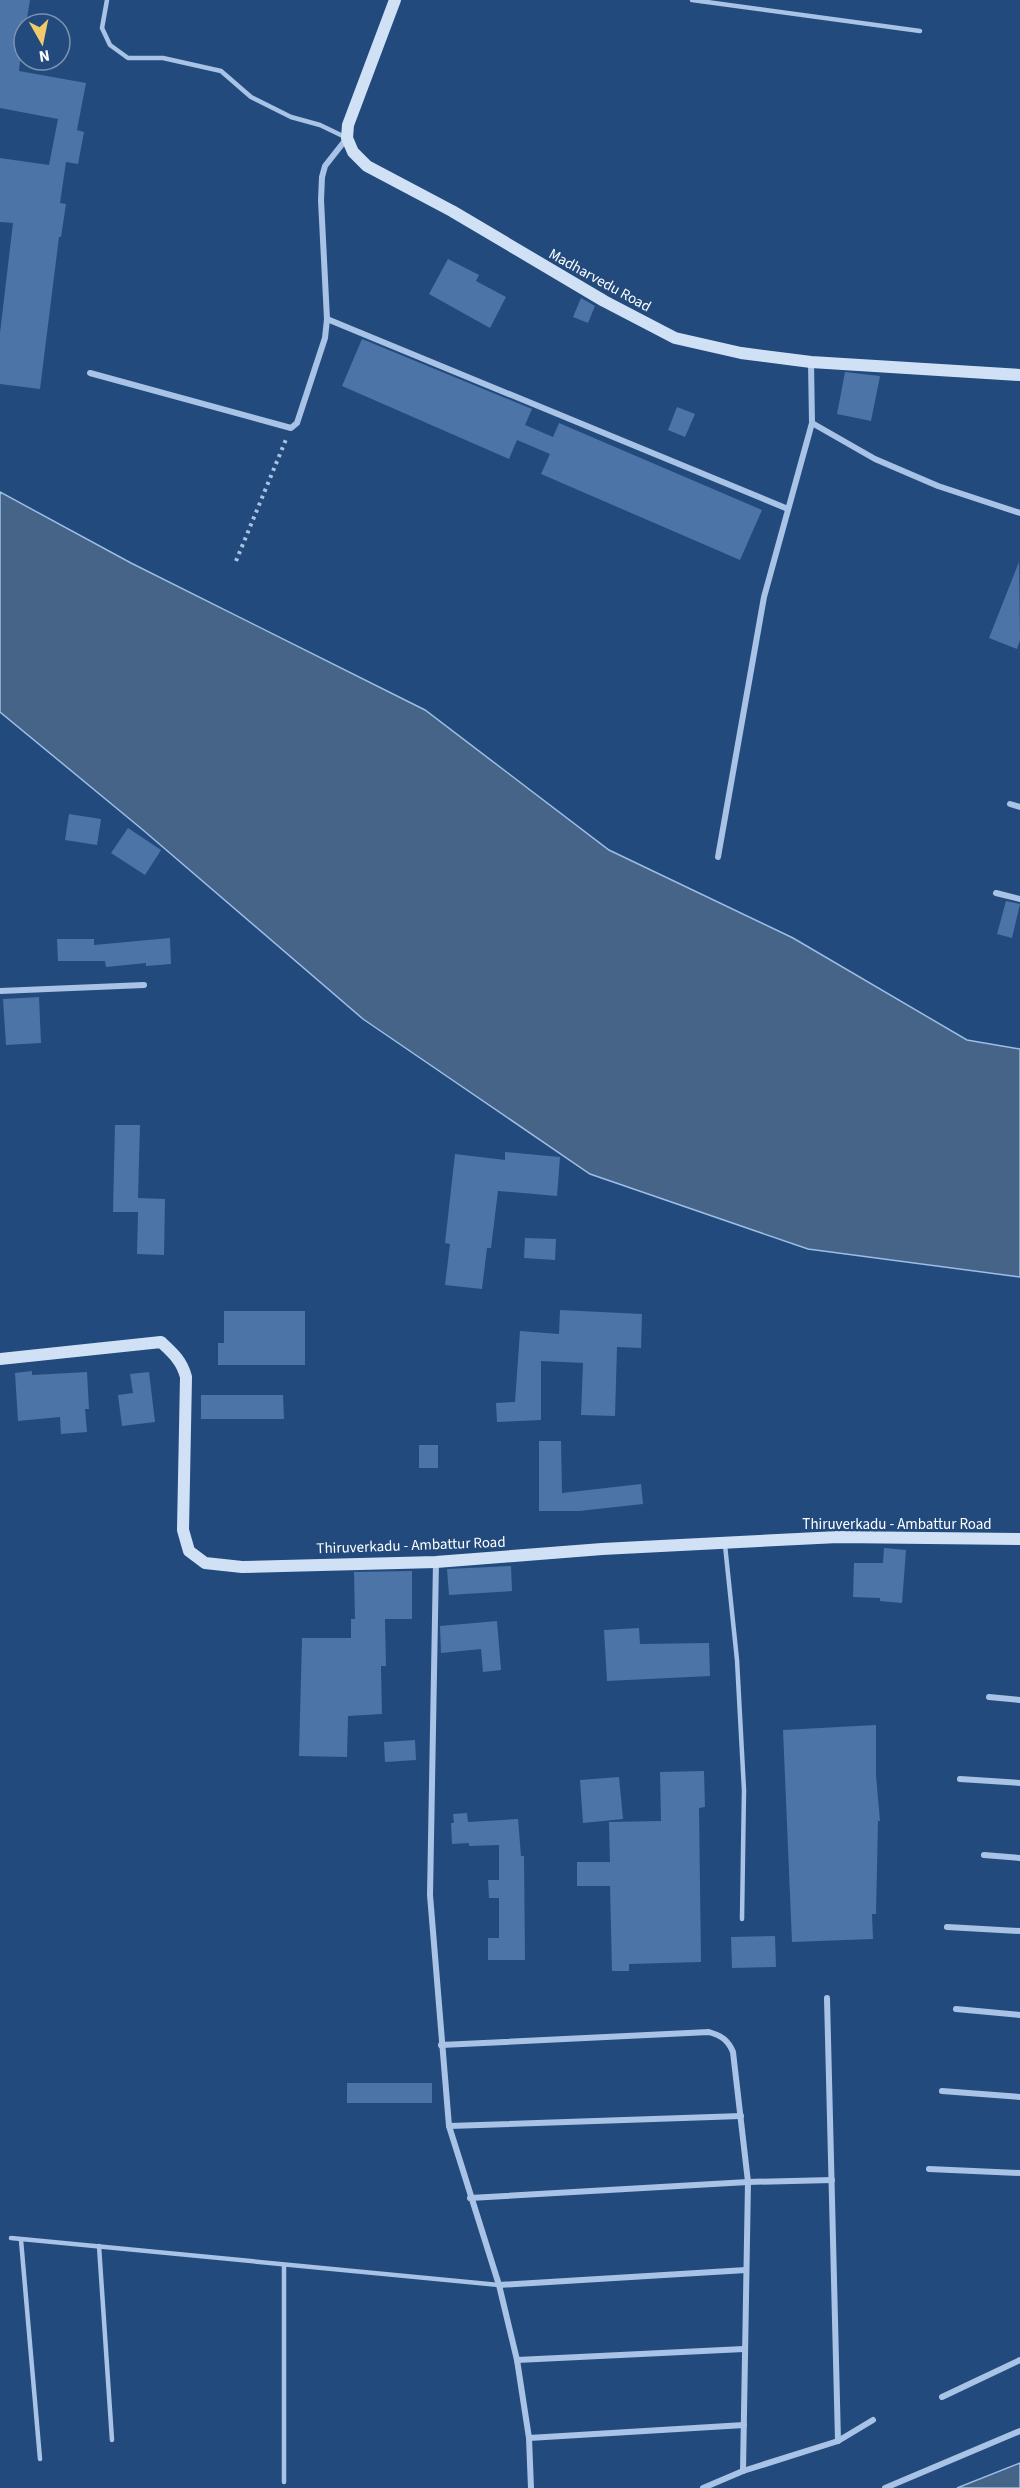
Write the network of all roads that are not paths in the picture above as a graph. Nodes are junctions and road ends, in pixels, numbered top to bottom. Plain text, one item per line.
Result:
1 (107, 0) edge
2 (396, 0) edge
3 (692, 0) edge
4 (920, 31) dead end
5 (347, 138) junction
6 (327, 319) junction
7 (811, 362) junction
8 (90, 373) dead end
9 (1020, 375) edge
10 (812, 423) junction
11 (788, 509) junction
12 (1020, 513) edge
13 (1010, 804) dead end
14 (1020, 807) edge
15 (718, 857) dead end
16 (996, 893) dead end
17 (1020, 900) edge
18 (144, 985) dead end
19 (0, 991) edge
20 (0, 1359) edge
21 (1020, 1539) edge
22 (725, 1543) junction
23 (436, 1562) junction
24 (989, 1697) dead end
25 (1020, 1700) edge
26 (960, 1779) dead end
27 (1020, 1783) edge
28 (984, 1855) dead end
29 (1020, 1858) edge
30 (742, 1919) dead end
31 (946, 1927) dead end
32 (1020, 1931) edge
33 (827, 1998) dead end
34 (956, 2009) dead end
35 (1020, 2015) edge
36 (441, 2045) junction
37 (942, 2091) dead end
38 (1020, 2097) edge
39 (741, 2116) junction
40 (449, 2126) junction
41 (929, 2169) dead end
42 (1020, 2173) edge
43 (832, 2180) junction
44 (748, 2182) junction
45 (470, 2198) junction
46 (11, 2238) dead end
47 (21, 2240) junction
48 (99, 2247) junction
49 (284, 2265) junction
50 (746, 2270) junction
51 (499, 2285) junction
52 (744, 2349) junction
53 (517, 2360) junction
54 (1020, 2360) edge
55 (942, 2397) dead end
56 (873, 2420) dead end
57 (744, 2425) junction
58 (1020, 2431) edge
59 (529, 2438) junction
60 (112, 2440) dead end
61 (838, 2441) junction
62 (40, 2459) dead end
63 (743, 2471) junction
64 (284, 2482) dead end
65 (531, 2488) edge
66 (703, 2488) edge
67 (885, 2488) edge

1 - 5 lane
2 - 5 main road
3 - 4 lane
5 - 6 street
5 - 7 main road, Madharvedu Road
6 - 8 street
6 - 11 street
7 - 9 main road, Madharvedu Road
7 - 10 street
10 - 11 street
10 - 12 street
11 - 15 street
13 - 14 street
16 - 17 street
18 - 19 street
20 - 23 main road, Thiruverkadu - Ambattur Road
21 - 22 main road, Thiruverkadu - Ambattur Road
22 - 23 main road, Thiruverkadu - Ambattur Road
22 - 30 lane
23 - 36 street
24 - 25 street
26 - 27 street
28 - 29 street
31 - 32 street
33 - 43 street
34 - 35 street
36 - 39 street
36 - 40 street
37 - 38 street
39 - 40 street
39 - 44 street
40 - 45 street
41 - 42 street
43 - 44 street
43 - 61 street
44 - 45 street
44 - 50 street
45 - 51 street
46 - 47 lane
47 - 48 lane
47 - 62 lane
48 - 49 lane
48 - 60 lane
49 - 51 lane
49 - 64 lane
50 - 51 street
50 - 52 street
51 - 53 street
52 - 53 street
52 - 57 street
53 - 59 street
54 - 55 street
56 - 61 street
57 - 59 street
57 - 63 street
58 - 67 street
59 - 65 street
61 - 63 street
63 - 66 street

